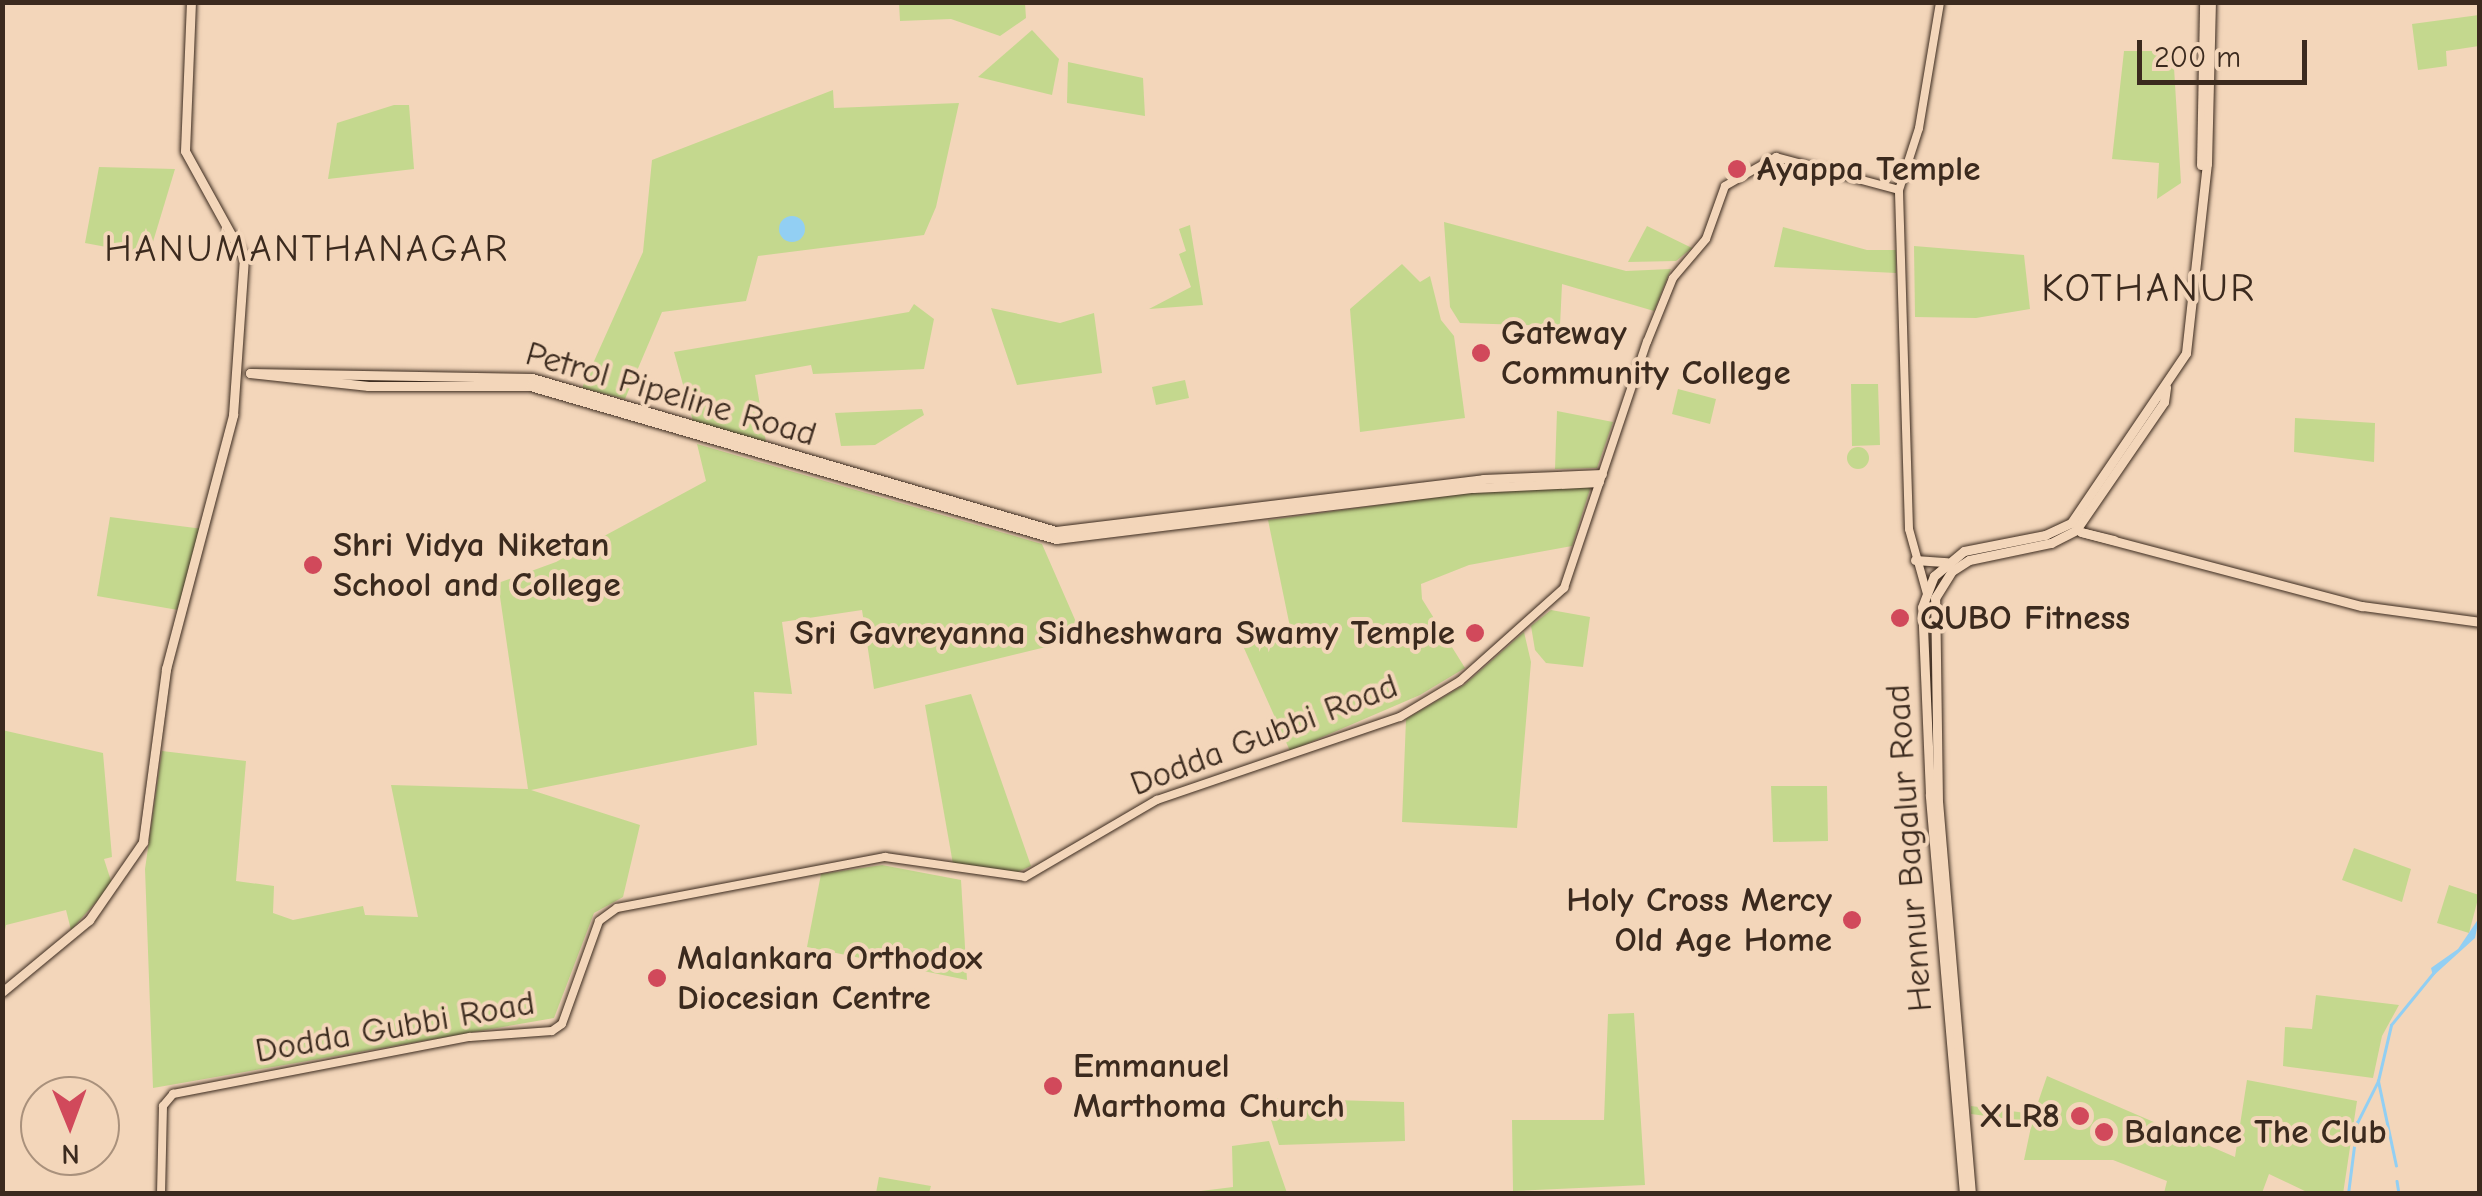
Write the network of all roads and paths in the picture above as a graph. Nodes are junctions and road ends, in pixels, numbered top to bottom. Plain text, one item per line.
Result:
1 (191, 2) edge
2 (1940, 2) edge
3 (2208, 2) edge
4 (1899, 190) junction
5 (244, 372) junction
6 (1600, 478) junction
7 (2076, 528) junction
8 (1915, 560) junction
9 (1949, 562) junction
10 (1931, 596) junction
11 (2480, 622) edge
12 (2, 992) edge
13 (161, 1194) edge
14 (1967, 1194) edge

1 - 5 main road
2 - 4 street
3 - 7 main road
4 - 6 street, Dodda Gubbi Road
4 - 8 street
5 - 6 main road, Petrol Pipeline Road
5 - 12 main road
6 - 13 street, Dodda Gubbi Road
7 - 9 main road
7 - 10 main road
7 - 11 main road
8 - 9 main road
8 - 10 street
9 - 10 main road
10 - 14 main road, Hennur Bagalur Road

